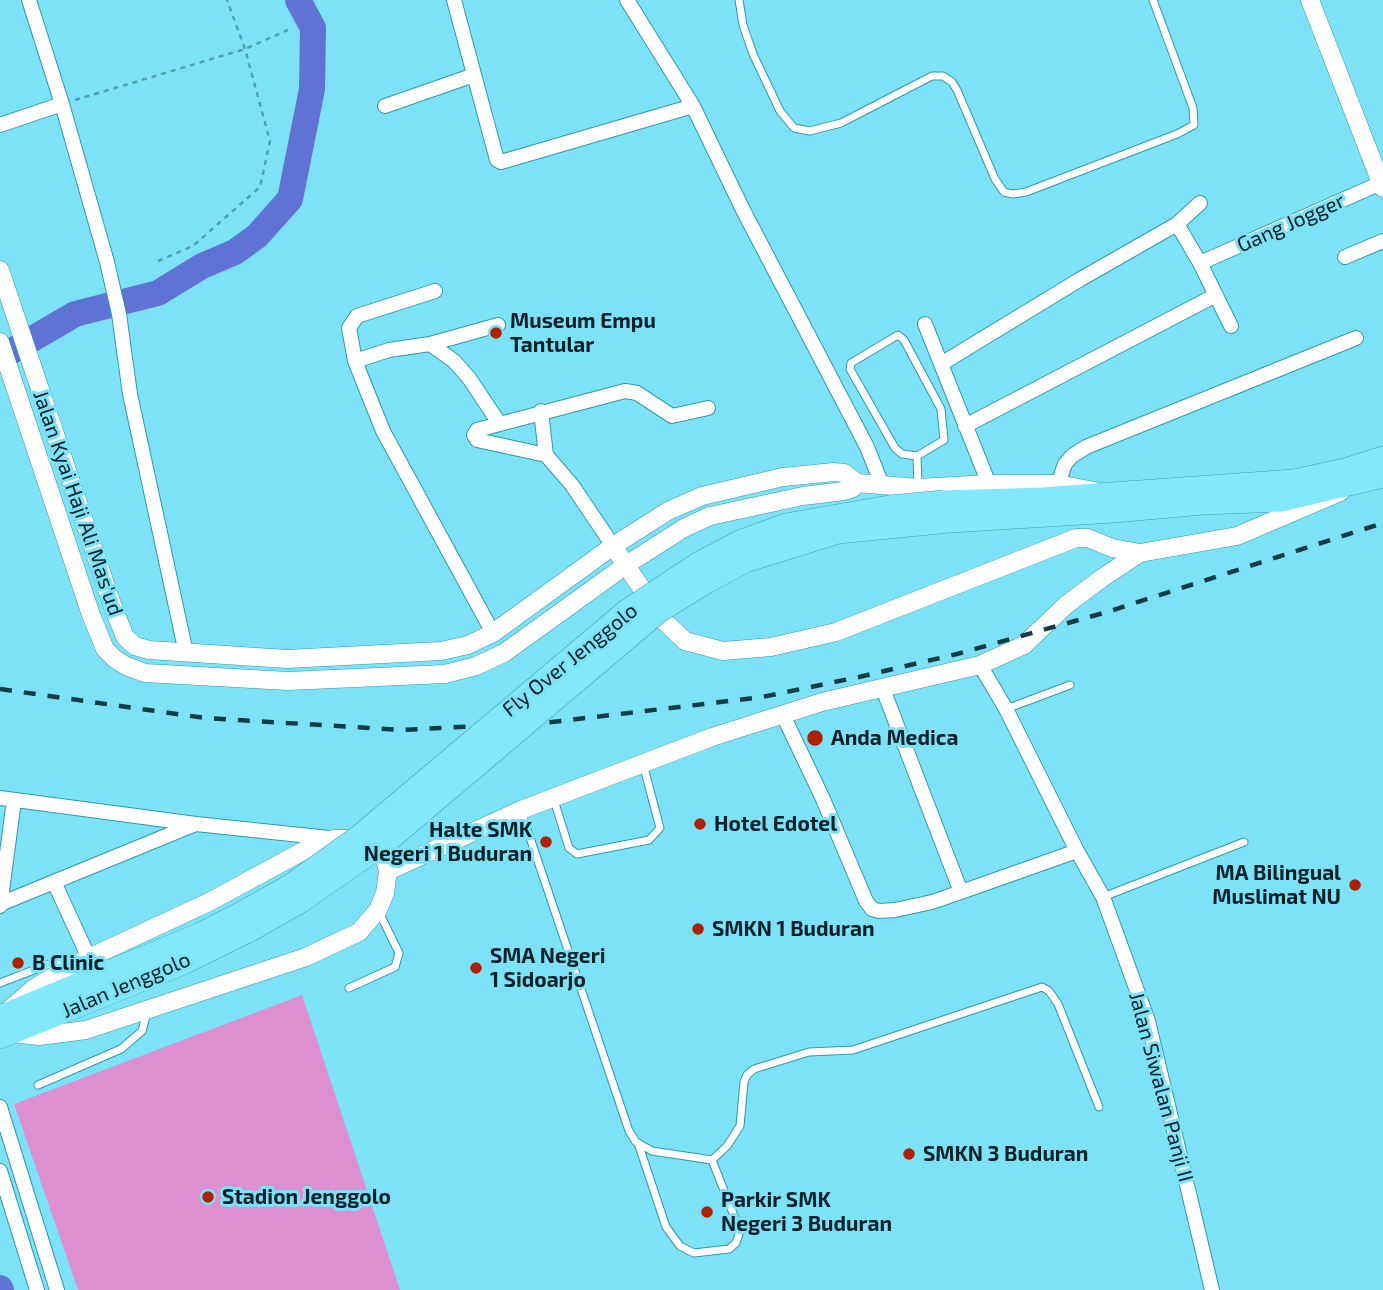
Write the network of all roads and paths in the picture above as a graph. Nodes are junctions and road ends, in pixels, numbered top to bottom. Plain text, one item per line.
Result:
1 (29, 0) edge
2 (227, 0) edge
3 (454, 0) edge
4 (627, 0) edge
5 (739, 0) edge
6 (1153, 0) edge
7 (1310, 0) edge
8 (288, 30) dead end
9 (245, 49) junction
10 (474, 75) junction
11 (62, 104) junction
12 (385, 106) dead end
13 (692, 106) junction
14 (0, 125) edge
15 (1382, 185) edge
16 (1200, 203) dead end
17 (1177, 224) junction
18 (1383, 241) edge
19 (1345, 257) dead end
20 (158, 261) dead end
21 (1200, 263) junction
22 (0, 270) edge
23 (435, 290) dead end
24 (1216, 295) junction
25 (925, 324) dead end
26 (498, 325) dead end
27 (1231, 326) dead end
28 (1356, 338) dead end
29 (0, 342) edge
30 (430, 344) junction
31 (355, 361) junction
32 (941, 364) junction
33 (708, 408) dead end
34 (541, 411) junction
35 (499, 423) junction
36 (965, 426) junction
37 (546, 455) junction
38 (917, 456) junction
39 (1383, 458) edge
40 (1383, 476) edge
41 (858, 483) junction
42 (1359, 483) junction
43 (989, 484) junction
44 (1058, 484) junction
45 (881, 485) junction
46 (918, 488) junction
47 (1104, 494) junction
48 (946, 512) junction
49 (613, 546) junction
50 (1140, 553) junction
51 (626, 565) junction
52 (492, 633) junction
53 (186, 653) junction
54 (980, 665) junction
55 (1070, 685) dead end
56 (883, 690) junction
57 (1006, 709) junction
58 (782, 713) junction
59 (642, 764) junction
60 (554, 798) junction
61 (7, 799) edge
62 (521, 810) junction
63 (196, 824) junction
64 (334, 839) junction
65 (1244, 842) dead end
66 (1077, 851) junction
67 (388, 871) junction
68 (54, 882) junction
69 (961, 892) junction
70 (1103, 897) junction
71 (0, 905) edge
72 (378, 910) junction
73 (246, 921) joint
74 (89, 958) junction
75 (67, 968) junction
76 (0, 983) edge
77 (349, 988) dead end
78 (147, 1011) junction
79 (4, 1025) edge
80 (38, 1085) dead end
81 (0, 1107) edge
82 (1099, 1107) dead end
83 (638, 1143) junction
84 (712, 1160) junction
85 (0, 1171) edge
86 (37, 1290) edge
87 (57, 1290) edge
88 (1212, 1290) edge

1 - 11 street
2 - 9 path
3 - 10 street
4 - 13 street
5 - 6 lane
7 - 15 street
8 - 9 path
9 - 11 path
9 - 20 path
10 - 12 street
10 - 13 street
11 - 14 street
11 - 53 street
13 - 45 street
15 - 21 street, Gang Jogger
16 - 17 street
17 - 21 street
17 - 32 street
18 - 19 street
21 - 24 street
22 - 53 street, Jalan Kyai Haji Ali Mas'ud
23 - 31 street
24 - 27 street
24 - 36 street
25 - 32 street
26 - 30 street
28 - 44 street
29 - 51 street, Jalan Kyai Haji Ali Mas'ud
30 - 31 street
30 - 35 street
31 - 52 street
32 - 36 street
33 - 34 street
34 - 35 street
34 - 37 street
35 - 37 street
36 - 43 street
37 - 49 street
38 - 38 lane
38 - 46 lane
39 - 47 highway
40 - 42 highway
41 - 45 street
41 - 49 street, Jalan Kyai Haji Ali Mas'ud
41 - 51 street, Jalan Kyai Haji Ali Mas'ud
42 - 48 highway
42 - 50 street
43 - 44 street
43 - 46 street
44 - 47 street
45 - 46 street
47 - 48 highway
48 - 73 highway, Fly Over Jenggolo, bridge
49 - 51 street
49 - 52 street, Jalan Kyai Haji Ali Mas'ud
50 - 51 street
50 - 54 street
52 - 53 street, Jalan Kyai Haji Ali Mas'ud
54 - 56 street
54 - 57 street, Jalan Siwalan Panji II
55 - 57 lane
56 - 58 street
56 - 69 street
57 - 66 street, Jalan Siwalan Panji II
58 - 59 street
58 - 69 street
59 - 60 street
59 - 60 lane
60 - 62 street
61 - 63 street
61 - 71 street
62 - 67 street
62 - 83 lane
63 - 64 street
63 - 68 street
64 - 67 street
64 - 74 street
65 - 70 lane
66 - 69 street
66 - 70 street, Jalan Siwalan Panji II
67 - 72 street
68 - 71 street
68 - 74 street
70 - 88 street, Jalan Siwalan Panji II
72 - 77 lane
72 - 78 street
73 - 79 highway, Jalan Jenggolo
74 - 75 street
75 - 76 lane
75 - 79 street
78 - 79 street
78 - 80 lane
81 - 87 street
82 - 84 lane
83 - 84 lane
83 - 84 lane
85 - 86 street

